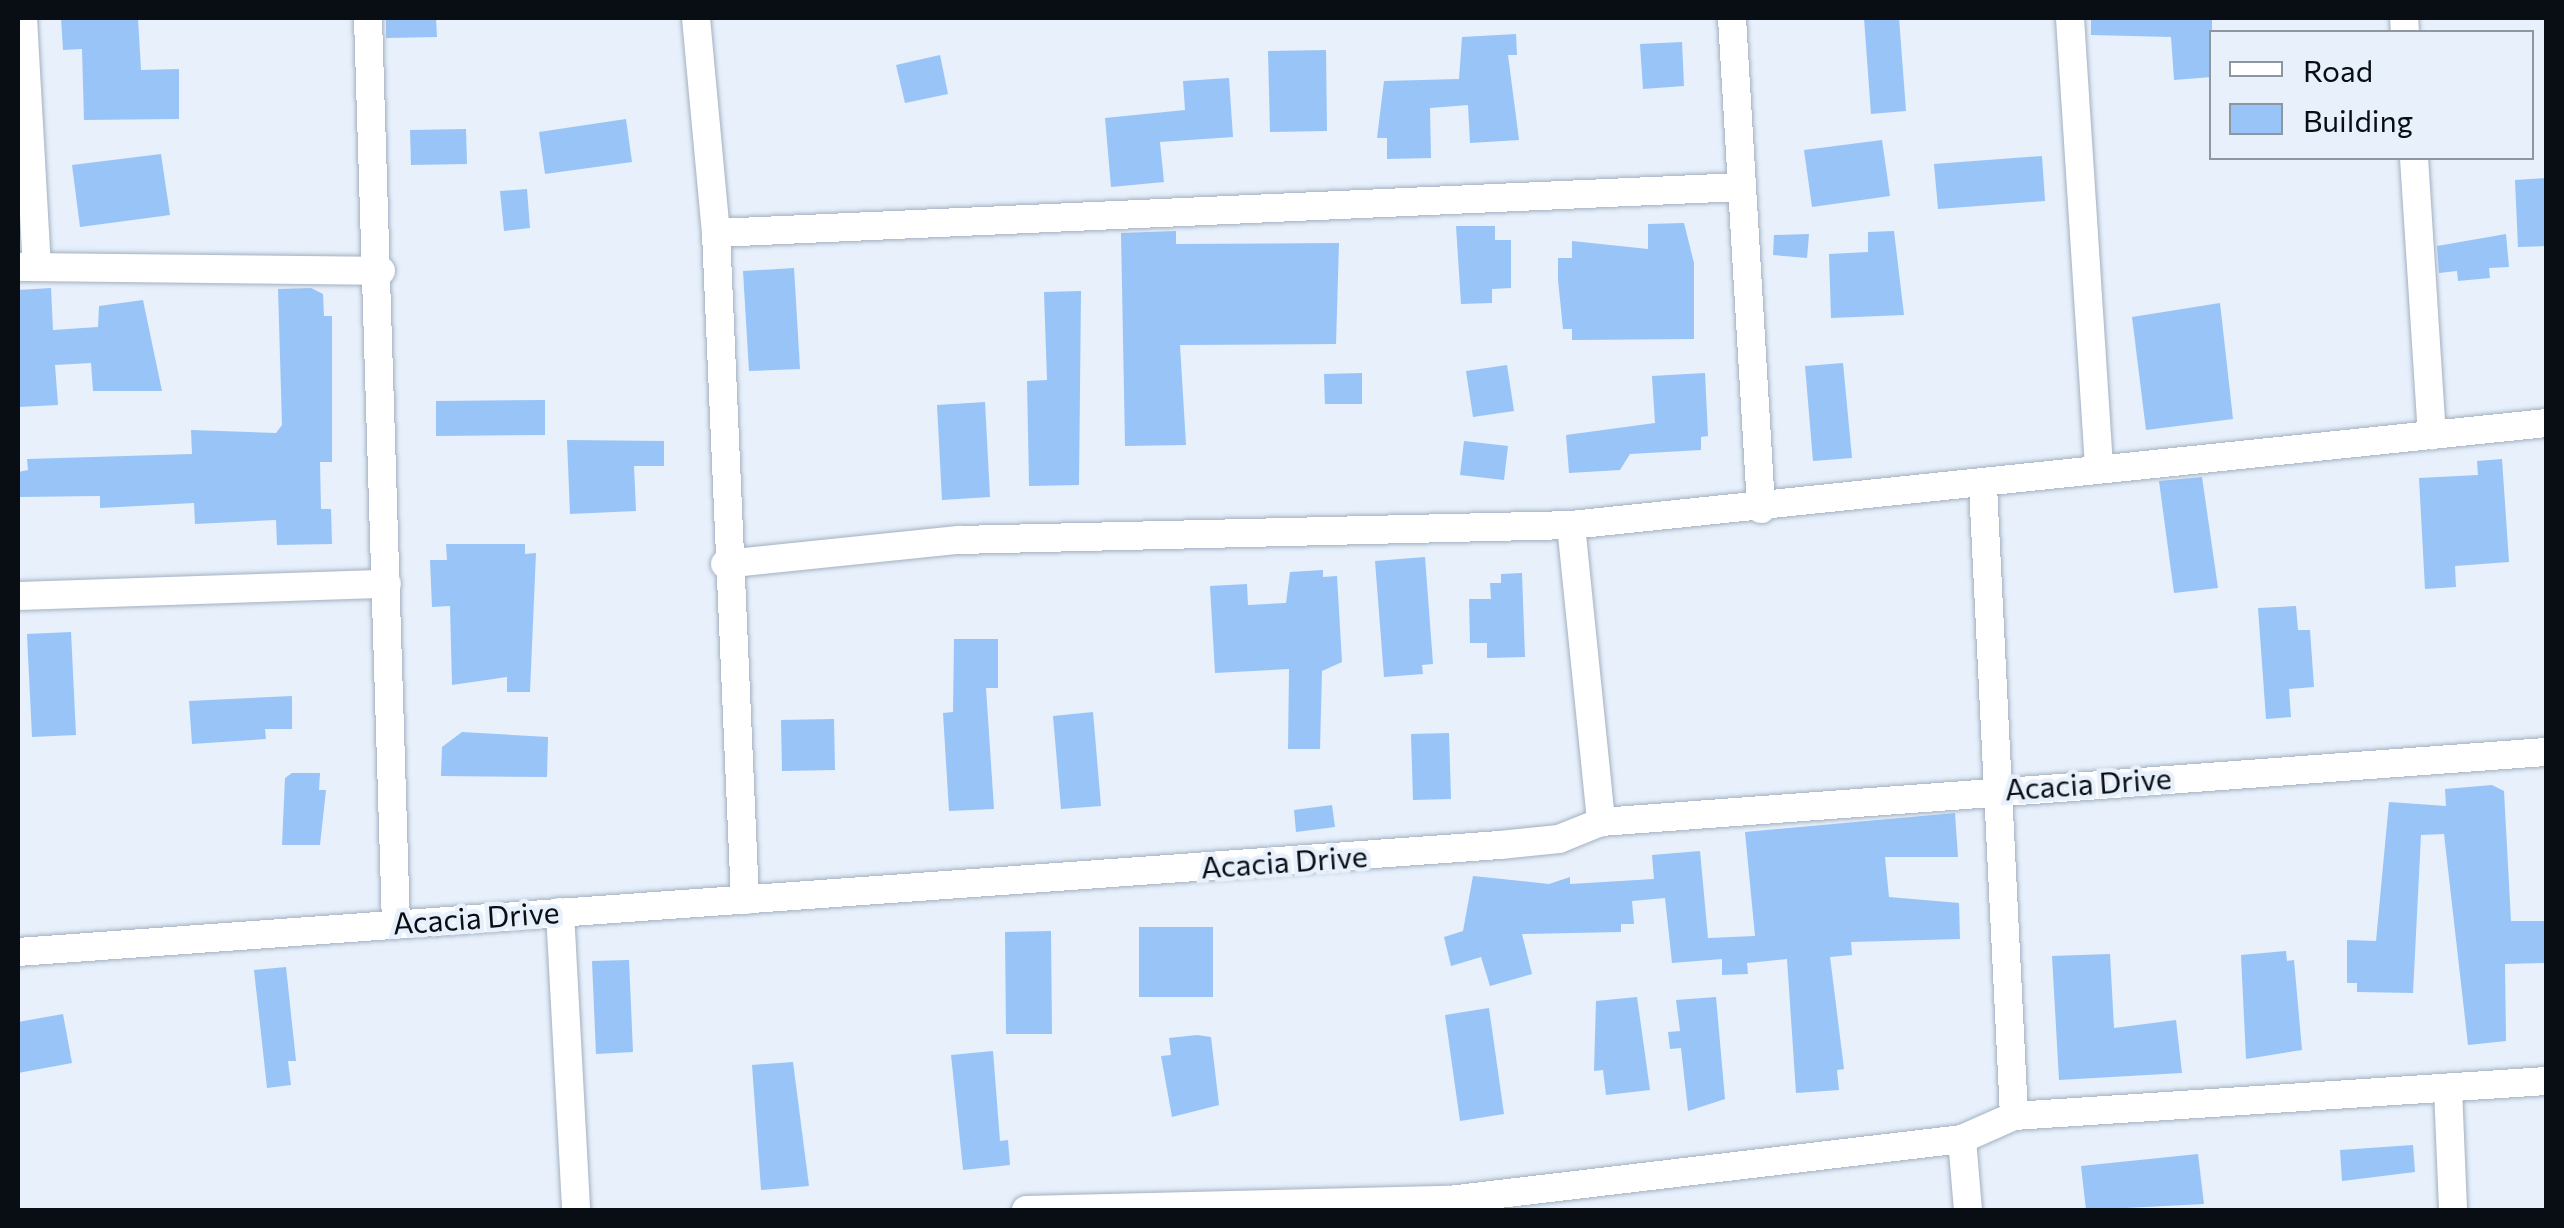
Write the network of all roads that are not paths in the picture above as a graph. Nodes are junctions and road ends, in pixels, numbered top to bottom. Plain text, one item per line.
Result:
1 (23, 18) edge
2 (368, 18) edge
3 (696, 18) edge
4 (1732, 18) edge
5 (2070, 18) edge
6 (2414, 160) edge
7 (1742, 187) junction
8 (716, 233) junction
9 (27, 266) edge
10 (381, 272) junction
11 (2546, 423) edge
12 (2432, 435) junction
13 (2099, 464) junction
14 (1982, 486) junction
15 (1762, 509) junction
16 (1571, 526) junction
17 (724, 564) junction
18 (387, 584) junction
19 (18, 596) edge
20 (2546, 752) edge
21 (1999, 789) junction
22 (1602, 822) junction
23 (745, 900) junction
24 (560, 912) junction
25 (396, 922) junction
26 (18, 952) edge
27 (2546, 1081) edge
28 (2448, 1088) junction
29 (2014, 1116) junction
30 (1962, 1139) junction
31 (1449, 1205) edge
32 (576, 1210) edge
33 (1026, 1210) edge
34 (1968, 1210) edge
35 (2453, 1210) edge

1 - 9 street
2 - 10 street
3 - 8 street
4 - 7 street
5 - 13 street
6 - 12 street
7 - 8 street
7 - 15 street
8 - 17 street
9 - 10 street
10 - 18 street
11 - 12 street
12 - 13 street
13 - 14 street
14 - 15 street
14 - 21 street
15 - 16 street
16 - 17 street
16 - 22 street
17 - 23 street
18 - 19 street
18 - 25 street
20 - 21 street, Acacia Drive
21 - 22 street, Acacia Drive
21 - 29 street
22 - 23 street, Acacia Drive
23 - 24 street, Acacia Drive
24 - 25 street, Acacia Drive
24 - 32 street
25 - 26 street, Acacia Drive
27 - 28 street
28 - 29 street
28 - 35 street
29 - 30 street
30 - 31 street
30 - 34 street
31 - 33 street

